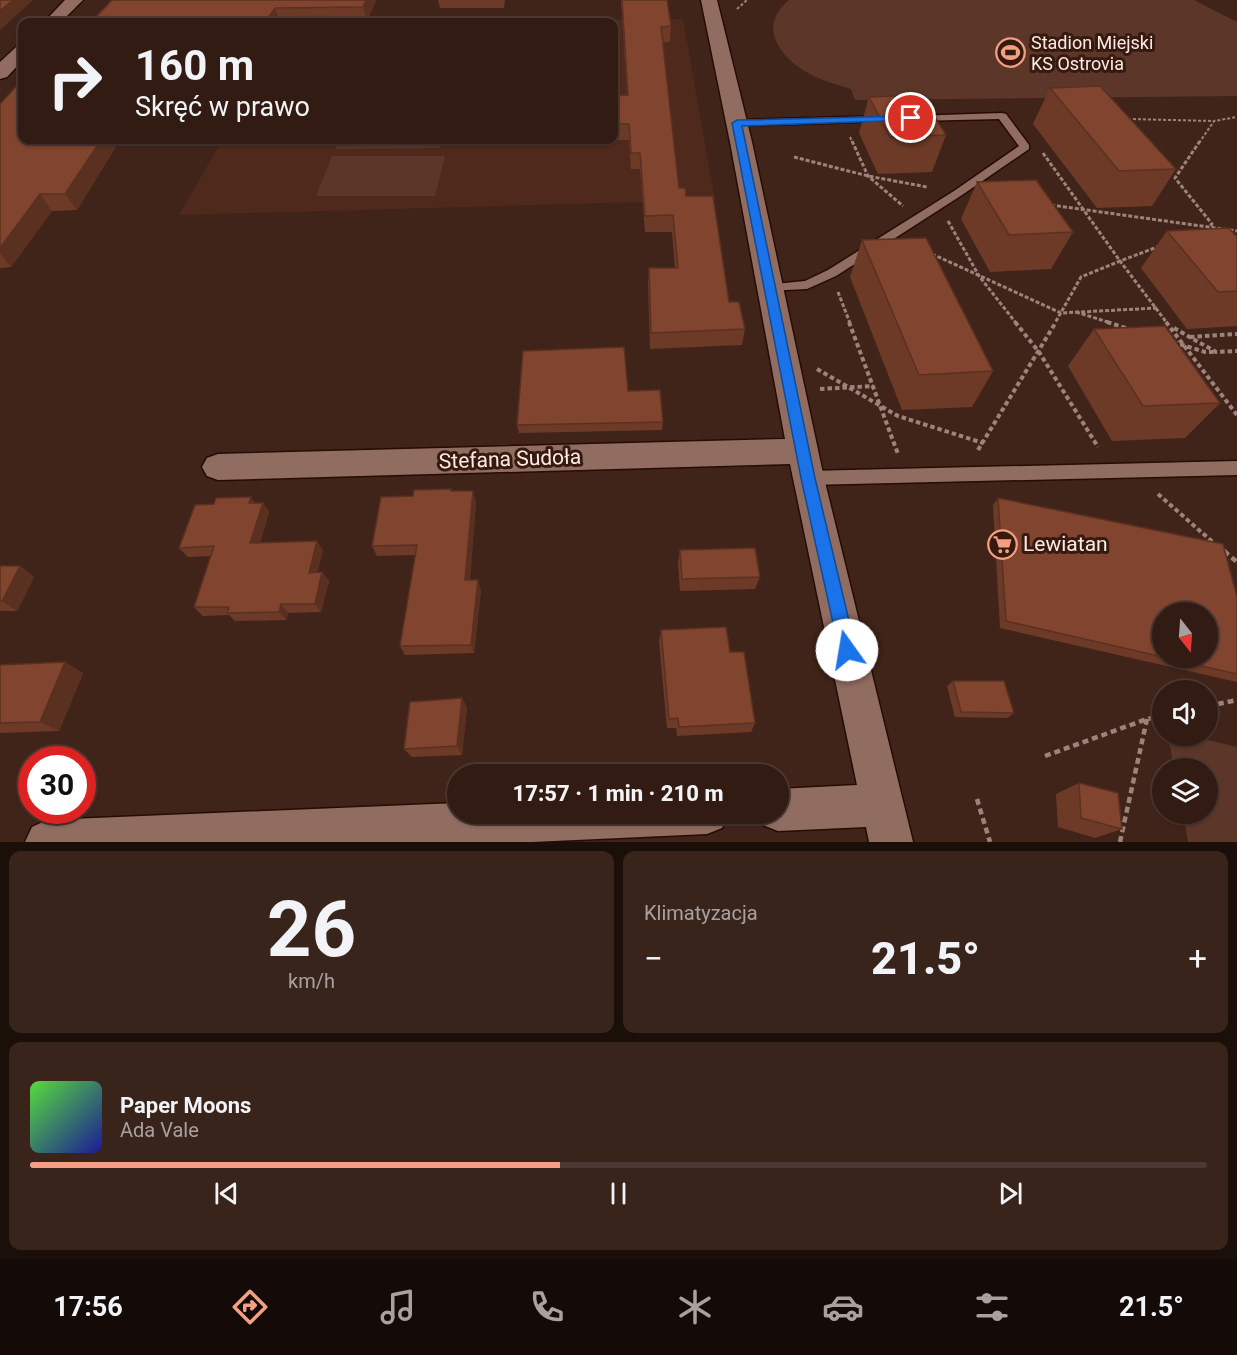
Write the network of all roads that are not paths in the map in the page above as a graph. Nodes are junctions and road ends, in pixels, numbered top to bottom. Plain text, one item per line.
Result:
1 (75, 0) edge
2 (723, 5) edge
3 (56, 18) edge
4 (18, 55) edge
5 (0, 73) edge
6 (737, 123) junction
7 (770, 288) junction
8 (805, 464) junction
9 (218, 467) dead end
10 (1237, 468) edge
11 (789, 811) edge
12 (887, 823) edge
13 (456, 824) edge
14 (48, 842) edge

1 - 3 street
2 - 6 street
4 - 5 street
6 - 7 street
6 - 7 lane
7 - 8 street
8 - 9 street, Stefana Sudoła
8 - 10 lane
8 - 12 street
11 - 12 street
13 - 14 street

